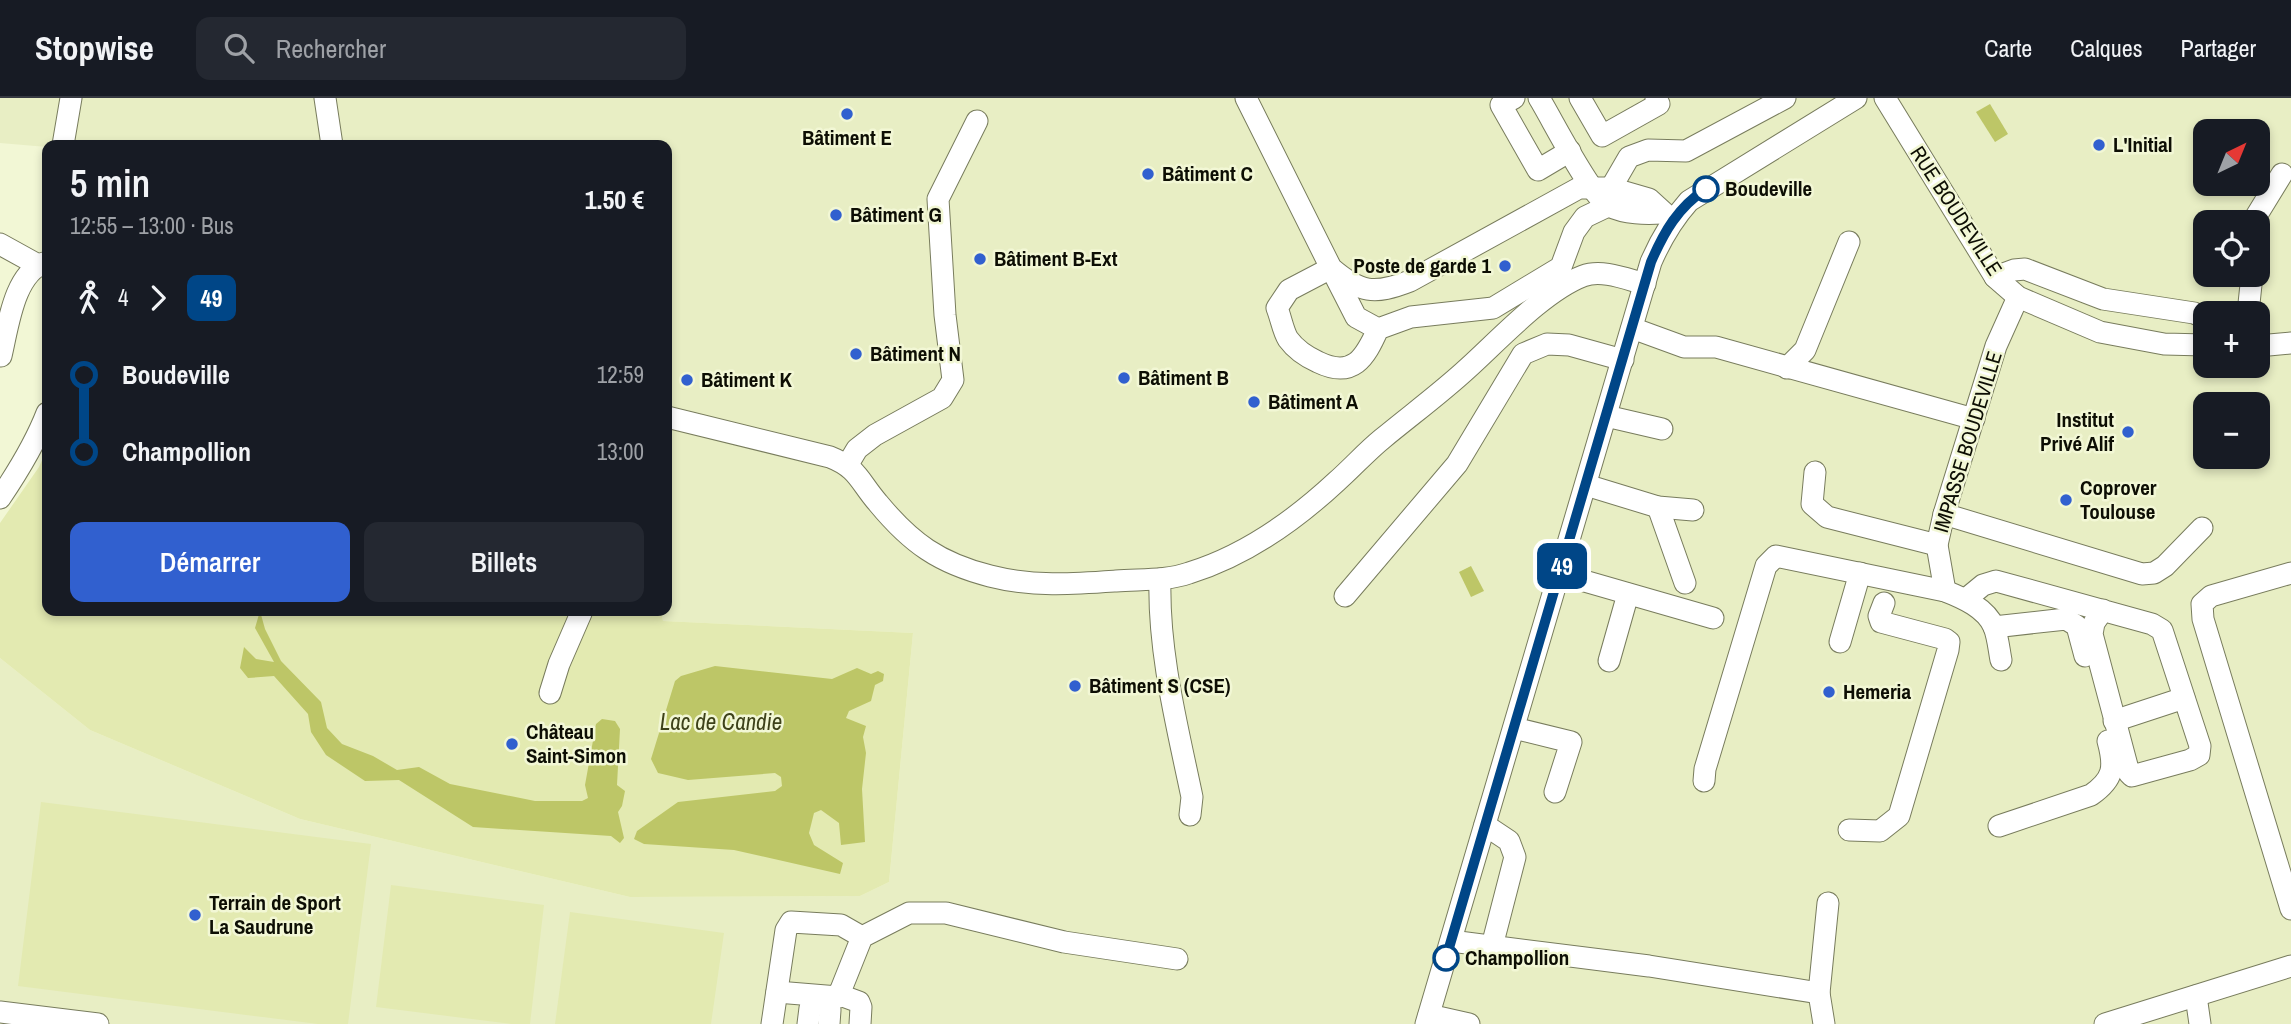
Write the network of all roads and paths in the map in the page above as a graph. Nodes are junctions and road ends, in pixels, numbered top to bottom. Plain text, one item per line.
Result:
1 (71, 98) edge
2 (325, 98) edge
3 (1246, 98) edge
4 (1514, 98) edge
5 (1539, 98) edge
6 (1656, 98) edge
7 (1785, 98) edge
8 (1856, 98) edge
9 (1885, 98) edge
10 (1584, 99) edge
11 (1551, 119) junction
12 (977, 121) dead end
13 (1519, 136) junction
14 (64, 140) edge
15 (331, 140) edge
16 (1570, 151) junction
17 (2281, 174) dead end
18 (1604, 194) junction
19 (2260, 210) edge
20 (1667, 217) junction
21 (1849, 242) dead end
22 (0, 244) edge
23 (42, 264) edge
24 (42, 265) edge
25 (1331, 268) junction
26 (1995, 276) junction
27 (1645, 284) junction
28 (2018, 297) junction
29 (2103, 299) junction
30 (2193, 313) edge
31 (1632, 328) junction
32 (1378, 329) junction
33 (2100, 332) junction
34 (2291, 343) edge
35 (2193, 345) edge
36 (2270, 345) edge
37 (1, 356) edge
38 (1623, 360) junction
39 (1787, 368) junction
40 (1606, 415) junction
41 (672, 418) edge
42 (1973, 419) junction
43 (42, 424) edge
44 (1662, 429) dead end
45 (848, 464) junction
46 (1815, 472) dead end
47 (1586, 485) junction
48 (0, 498) edge
49 (1658, 507) junction
50 (1693, 510) dead end
51 (1944, 514) junction
52 (2202, 528) dead end
53 (1937, 545) junction
54 (1860, 573) junction
55 (2291, 573) edge
56 (1559, 574) junction
57 (1160, 579) junction
58 (1685, 583) dead end
59 (1945, 591) junction
60 (1628, 594) junction
61 (1345, 596) dead end
62 (1966, 599) junction
63 (1884, 603) dead end
64 (2103, 610) junction
65 (580, 616) edge
66 (1713, 618) dead end
67 (1994, 627) junction
68 (1840, 642) dead end
69 (2001, 660) dead end
70 (1609, 661) dead end
71 (550, 692) dead end
72 (2184, 698) junction
73 (2114, 721) junction
74 (1514, 728) junction
75 (1704, 780) dead end
76 (1555, 792) dead end
77 (1190, 815) dead end
78 (1485, 825) junction
79 (1999, 826) dead end
80 (1849, 830) dead end
81 (1828, 903) dead end
82 (2290, 903) edge
83 (862, 937) junction
84 (1451, 941) junction
85 (1492, 946) junction
86 (1177, 959) dead end
87 (2291, 971) edge
88 (777, 992) junction
89 (1819, 993) junction
90 (2196, 996) junction
91 (827, 997) junction
92 (0, 1012) edge
93 (1427, 1020) edge
94 (98, 1024) edge
95 (772, 1024) edge
96 (808, 1024) edge
97 (829, 1024) edge
98 (860, 1024) edge
99 (1469, 1024) edge
100 (1824, 1024) edge
101 (2105, 1024) edge
102 (2200, 1024) edge

1 - 14 street
2 - 15 street
3 - 25 street
4 - 13 street
5 - 11 street
6 - 10 street
7 - 18 street
8 - 20 street
9 - 26 street, RUE BOUDEVILLE
11 - 13 street
11 - 16 street
12 - 45 street
13 - 16 street
16 - 18 street
17 - 19 street
18 - 20 street
18 - 25 street
18 - 32 street
20 - 27 street
21 - 39 street
22 - 23 street
24 - 37 street
25 - 32 street
25 - 32 street
26 - 28 street, RUE BOUDEVILLE
26 - 29 street
27 - 31 street
27 - 57 street
28 - 33 street, RUE BOUDEVILLE
28 - 42 street, IMPASSE BOUDEVILLE
29 - 30 street
29 - 33 street
31 - 38 street
31 - 39 street
33 - 35 street, RUE BOUDEVILLE
34 - 36 street
38 - 40 street
38 - 61 street
39 - 42 street
40 - 44 street
40 - 47 street
41 - 45 street
42 - 51 street, IMPASSE BOUDEVILLE
43 - 48 street
45 - 57 street
46 - 53 street
47 - 49 street
47 - 56 street
49 - 50 street
49 - 58 street
51 - 52 street
51 - 53 street, IMPASSE BOUDEVILLE
53 - 59 street, IMPASSE BOUDEVILLE
54 - 59 street
54 - 68 street
54 - 75 street
55 - 82 street
56 - 60 street
56 - 74 street
57 - 77 street
59 - 62 street
60 - 66 street
60 - 70 street
62 - 64 street
62 - 67 street
63 - 80 street
64 - 72 street
64 - 73 street
65 - 71 street
67 - 69 street
67 - 79 street
72 - 73 street
72 - 73 street
74 - 76 street
74 - 78 street
78 - 84 street
78 - 85 street
81 - 89 street
83 - 86 street
83 - 88 street
83 - 91 street
84 - 85 street
84 - 93 street
85 - 89 street
87 - 90 street
88 - 91 street
88 - 95 street
89 - 100 street
90 - 101 street
90 - 102 street
91 - 96 street
91 - 97 street
91 - 98 street
92 - 94 street
93 - 99 street

